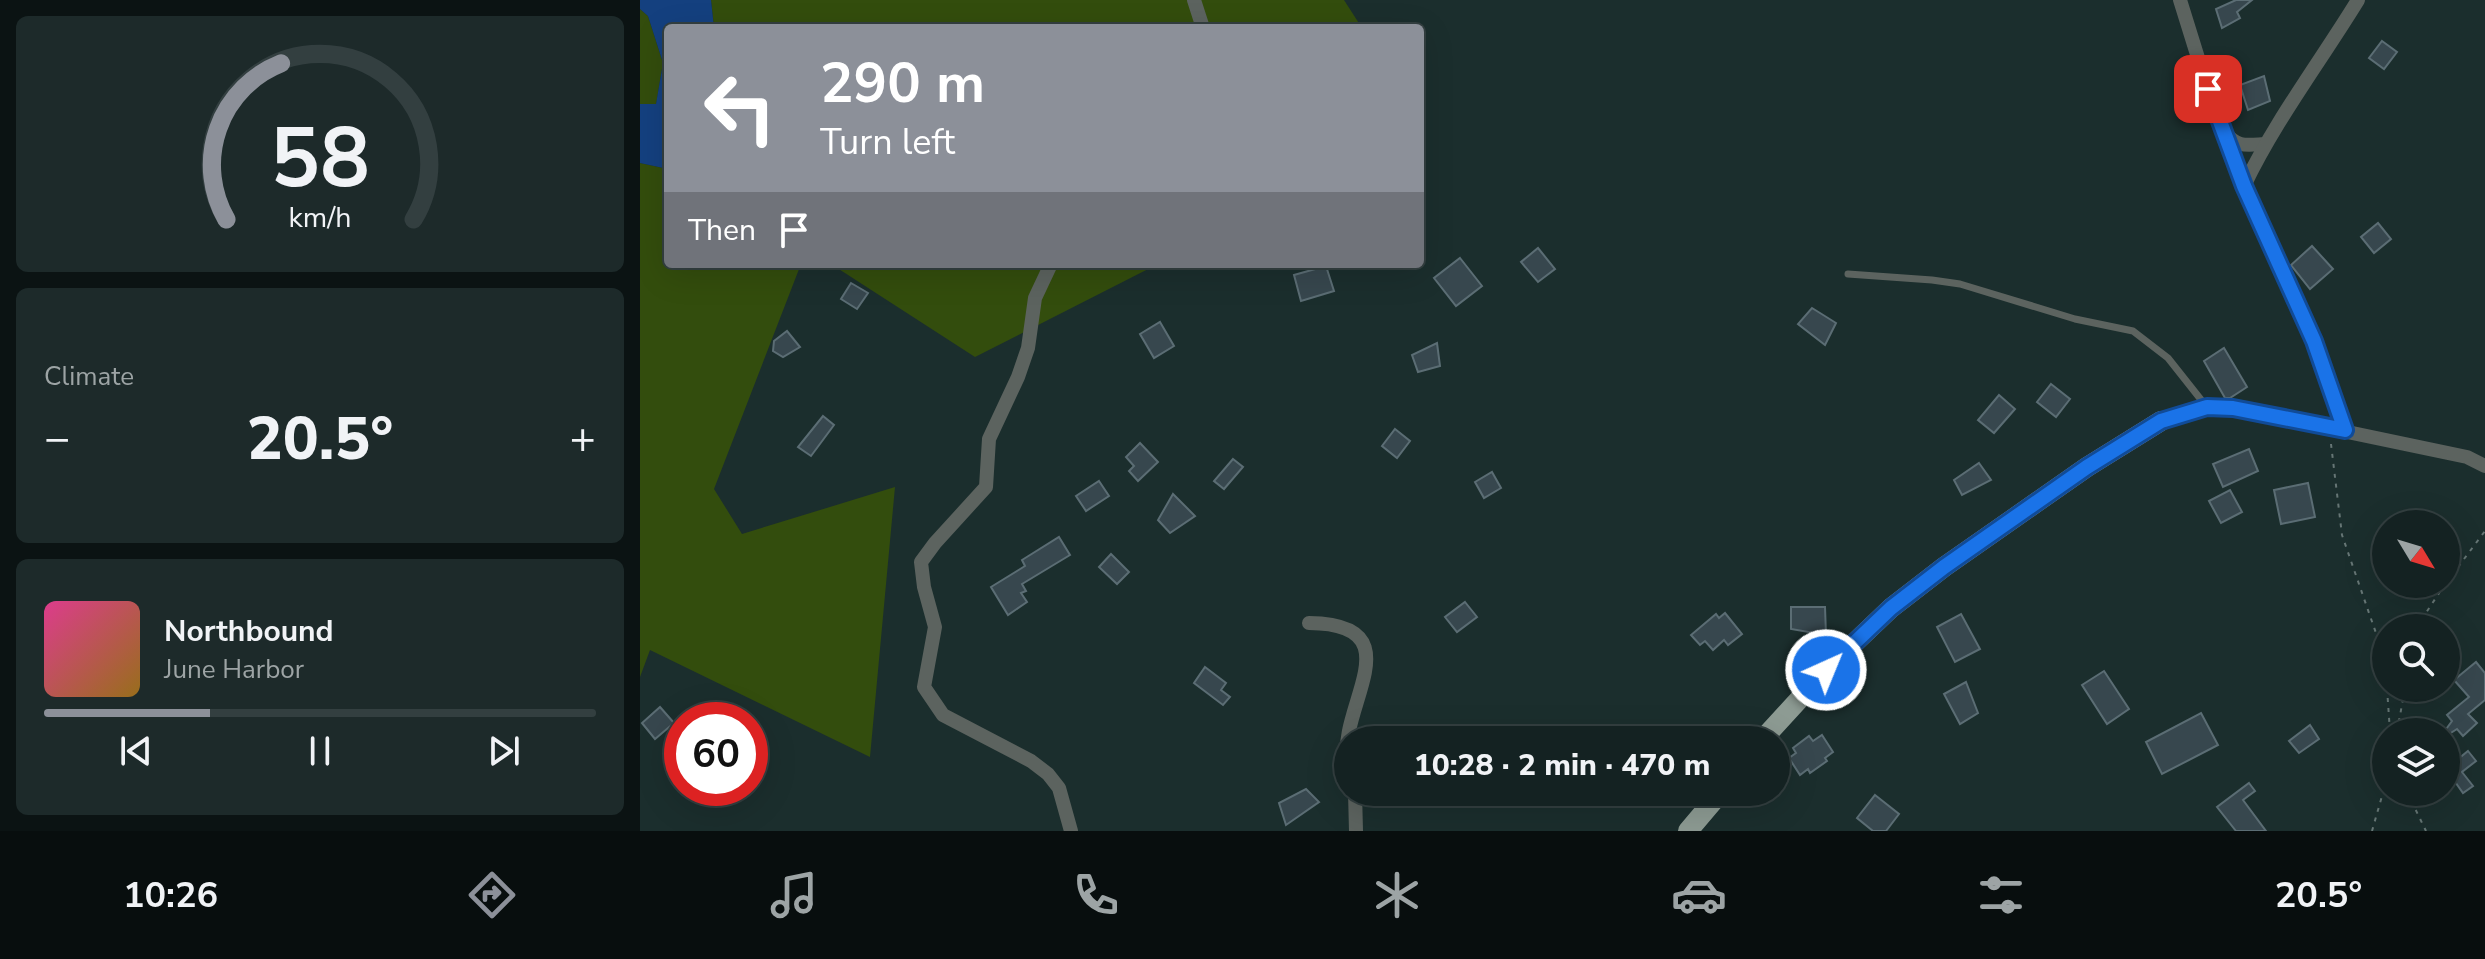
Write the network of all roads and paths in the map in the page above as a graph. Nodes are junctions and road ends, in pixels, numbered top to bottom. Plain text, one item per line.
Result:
1 (1194, 0) edge
2 (2180, 0) edge
3 (2358, 0) edge
4 (1202, 24) edge
5 (2217, 119) junction
6 (2264, 144) junction
7 (2244, 186) junction
8 (1049, 268) edge
9 (1848, 274) dead end
10 (2207, 407) junction
11 (2161, 421) joint
12 (2329, 427) junction
13 (2345, 430) junction
14 (2485, 466) edge
15 (2485, 531) edge
16 (2460, 564) edge
17 (2372, 622) edge
18 (1309, 623) dead end
19 (1350, 726) edge
20 (1775, 726) edge
21 (1355, 806) edge
22 (1709, 806) edge
23 (2379, 806) edge
24 (2414, 806) edge
25 (1071, 831) edge
26 (1356, 831) edge
27 (1688, 831) edge
28 (2372, 831) edge
29 (2426, 831) edge

1 - 4 street
2 - 5 street
3 - 6 street
5 - 6 street
5 - 7 street
6 - 7 street
7 - 13 street
8 - 25 street
9 - 10 lane
10 - 11 street
10 - 12 street
11 - 20 main road
12 - 13 street
12 - 17 path
13 - 14 street
15 - 16 path
18 - 19 street
21 - 26 street
22 - 27 main road
23 - 28 path
24 - 29 path

